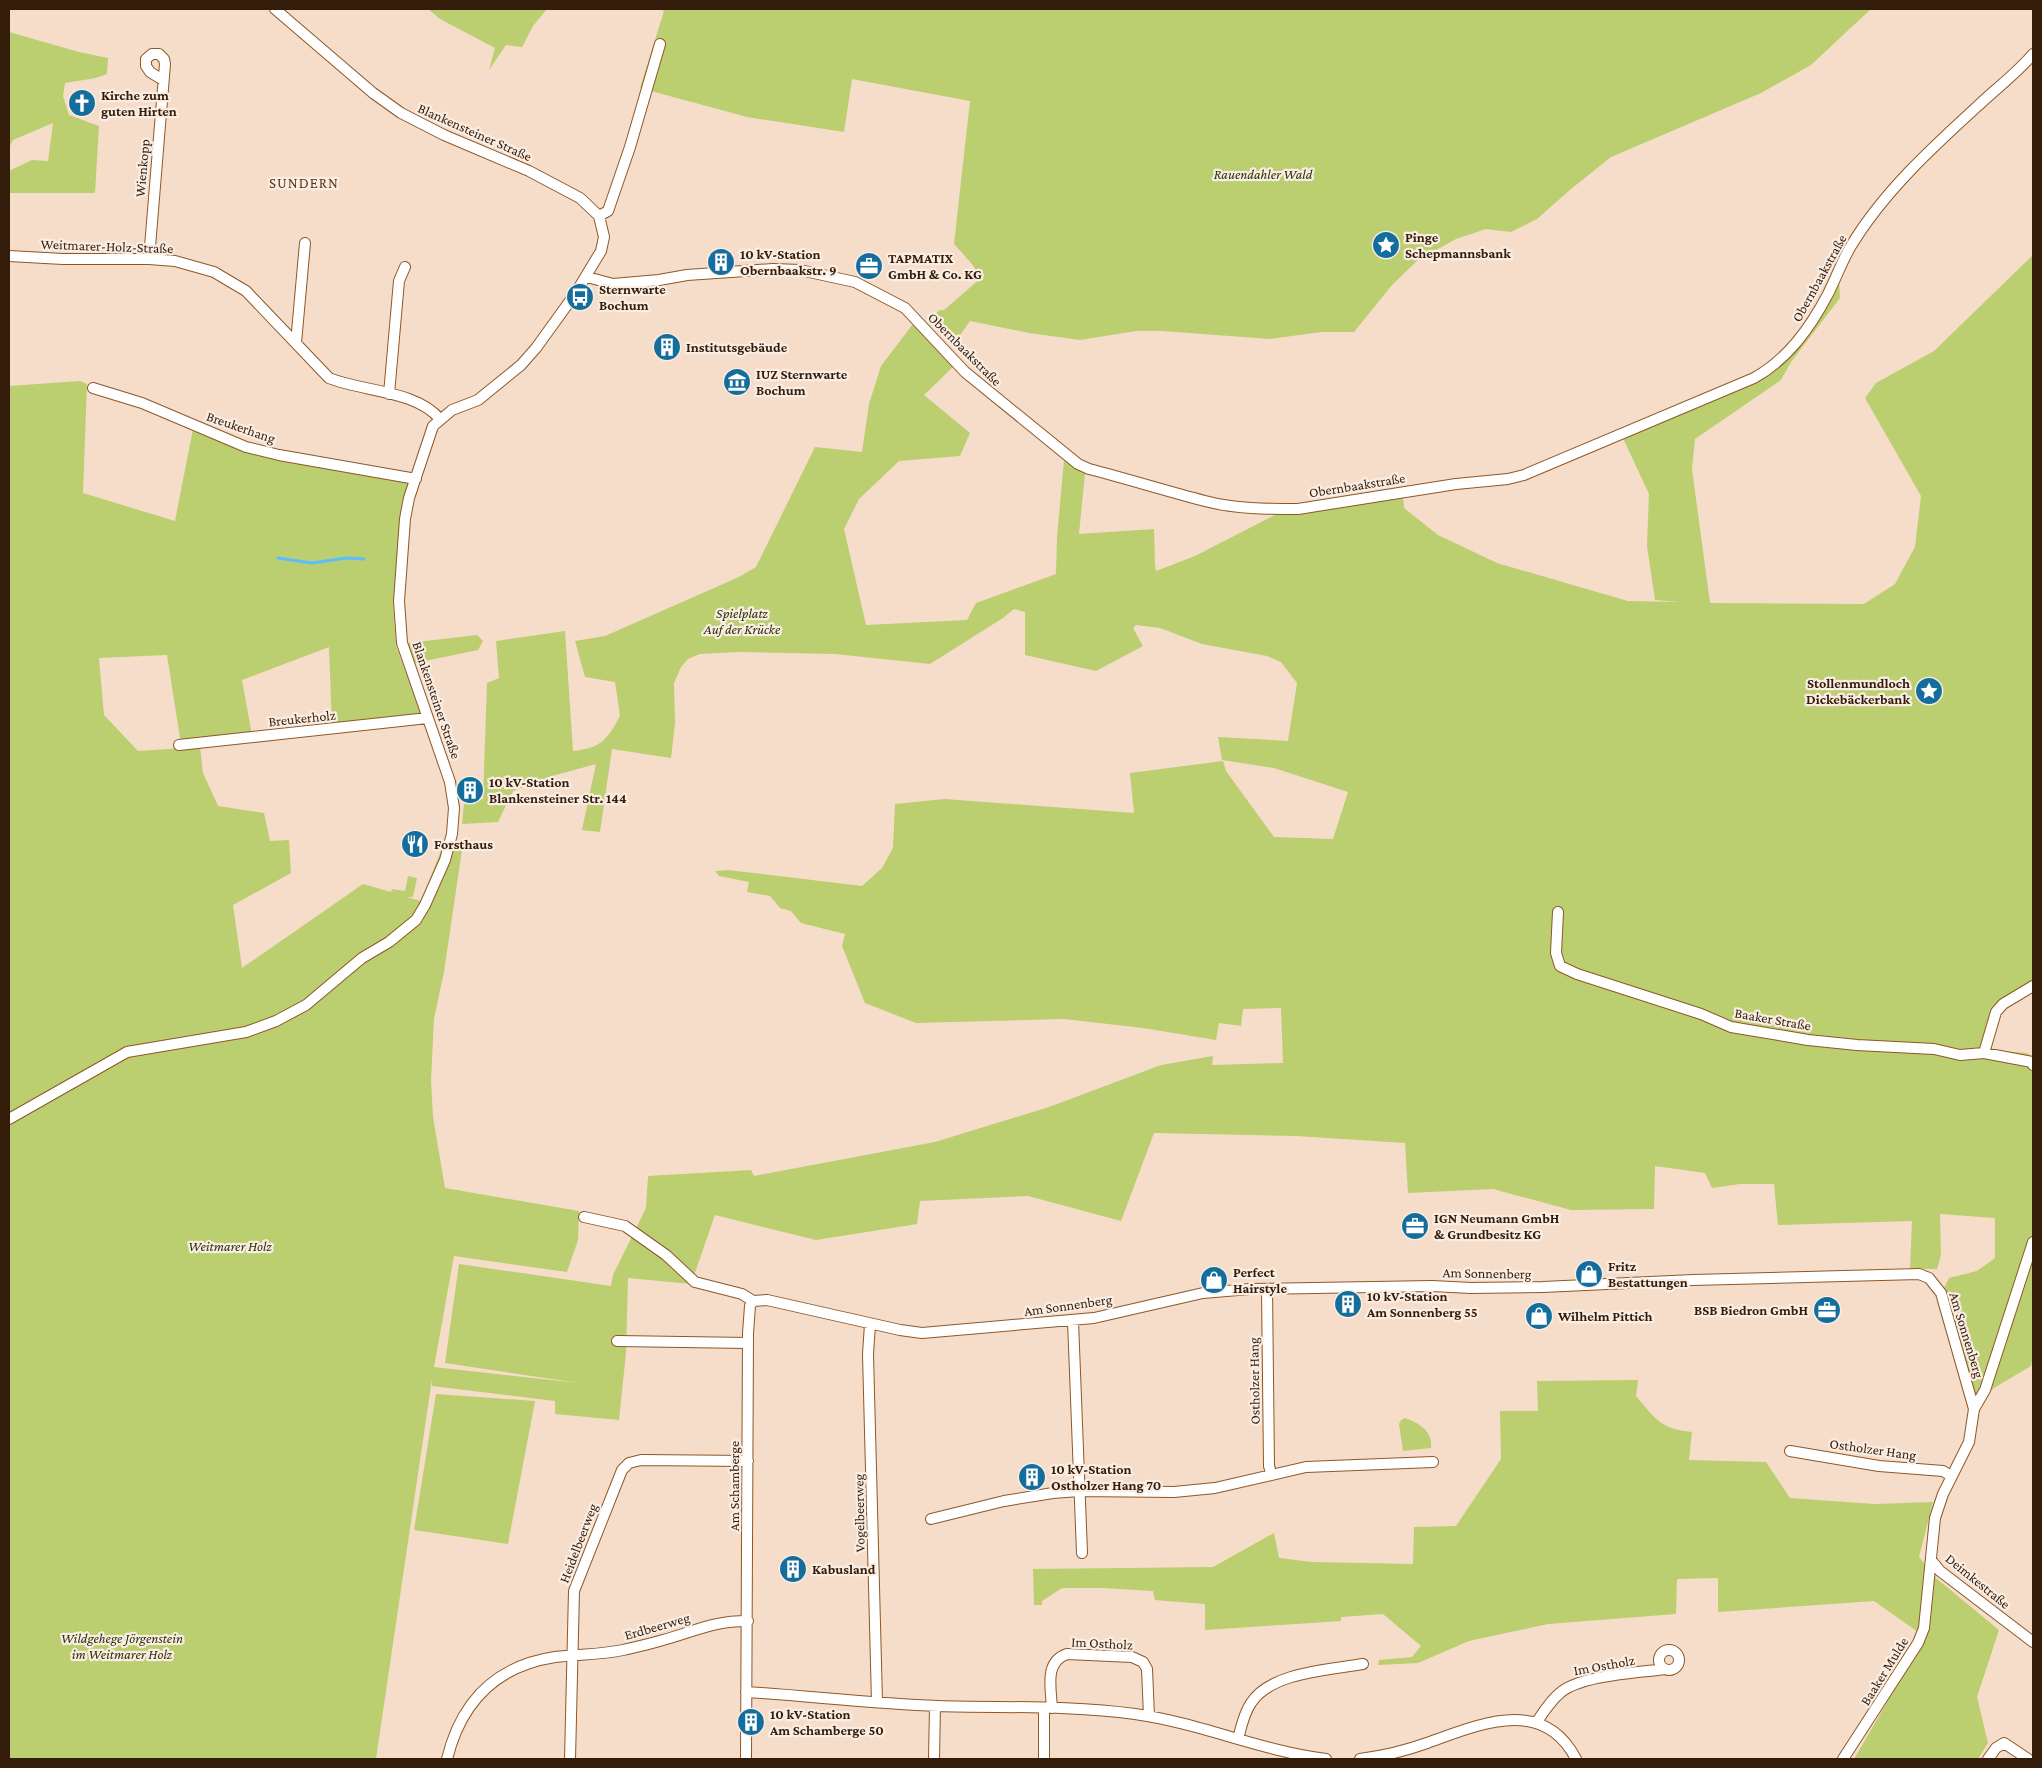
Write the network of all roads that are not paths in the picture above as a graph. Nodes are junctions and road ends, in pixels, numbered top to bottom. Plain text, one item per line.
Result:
1 (275, 9) edge
2 (660, 44) dead end
3 (2033, 54) edge
4 (163, 80) dead end
5 (599, 216) junction
6 (305, 243) dead end
7 (9, 256) edge
8 (149, 259) junction
9 (406, 268) dead end
10 (587, 277) junction
11 (296, 343) junction
12 (94, 388) dead end
13 (389, 394) junction
14 (440, 419) junction
15 (416, 479) junction
16 (428, 718) junction
17 (179, 745) dead end
18 (1558, 912) dead end
19 (2033, 986) edge
20 (1984, 1053) junction
21 (2033, 1065) edge
22 (9, 1119) edge
23 (584, 1216) dead end
24 (2033, 1242) edge
25 (1267, 1288) junction
26 (753, 1301) junction
27 (1072, 1321) junction
28 (870, 1324) junction
29 (618, 1342) dead end
30 (748, 1343) junction
31 (1974, 1409) junction
32 (1790, 1452) dead end
33 (748, 1461) junction
34 (1433, 1462) dead end
35 (1272, 1473) junction
36 (1951, 1476) junction
37 (1079, 1491) junction
38 (930, 1519) dead end
39 (1082, 1553) dead end
40 (1931, 1560) junction
41 (748, 1621) junction
42 (2033, 1642) edge
43 (573, 1655) junction
44 (1363, 1664) dead end
45 (1664, 1669) dead end
46 (746, 1692) junction
47 (877, 1702) junction
48 (935, 1706) junction
49 (1048, 1708) junction
50 (1148, 1716) junction
51 (1536, 1723) junction
52 (1238, 1739) junction
53 (447, 1759) edge
54 (570, 1759) edge
55 (746, 1759) edge
56 (934, 1759) edge
57 (1044, 1759) edge
58 (1326, 1759) edge
59 (1360, 1759) edge
60 (1576, 1759) edge
61 (1843, 1759) edge
62 (1988, 1759) edge
63 (2028, 1759) edge

1 - 5 street, Blankensteiner Straße
2 - 5 street
3 - 10 street, Obernbaakstraße
4 - 8 street, Wienkopp
5 - 10 street
6 - 11 street
7 - 8 street, Weitmarer-Holz-Straße
8 - 11 street, Weitmarer-Holz-Straße
9 - 13 street
10 - 14 street
11 - 13 street, Weitmarer-Holz-Straße
12 - 15 street, Breukerhang
13 - 14 street, Weitmarer-Holz-Straße
14 - 15 street, Blankensteiner Straße
15 - 16 street, Blankensteiner Straße
16 - 17 street, Breukerholz
16 - 22 street, Blankensteiner Straße
18 - 20 street, Baaker Straße
19 - 20 street
20 - 21 street, Baaker Straße
23 - 26 street, Am Sonnenberg
24 - 31 street
25 - 27 street, Am Sonnenberg
25 - 31 street, Am Sonnenberg
25 - 35 street, Ostholzer Hang
26 - 28 street, Am Sonnenberg
26 - 30 street
27 - 28 street, Am Sonnenberg
27 - 37 street
28 - 47 street, Vogelbeerweg
29 - 30 street
30 - 33 street, Am Schamberge
31 - 36 street, Am Sonnenberg
32 - 36 street, Ostholzer Hang
33 - 41 street, Am Schamberge
33 - 43 street, Heidelbeerweg
34 - 35 street
35 - 37 street
36 - 40 street, Am Sonnenberg
37 - 38 street
37 - 39 street
40 - 42 street, Deimkestraße
40 - 61 street, Baaker Mulde
41 - 43 street, Erdbeerweg
41 - 46 street, Am Schamberge
43 - 53 street, Erdbeerweg
43 - 54 street, Heidelbeerweg
44 - 52 street
45 - 51 street, Im Ostholz
46 - 47 street
46 - 55 street, Am Schamberge
47 - 48 street
48 - 49 street
48 - 56 street
49 - 50 street
49 - 50 street, Im Ostholz
49 - 57 street, Im Ostholz
50 - 52 street
51 - 59 street
51 - 60 street
52 - 58 street
62 - 63 street

